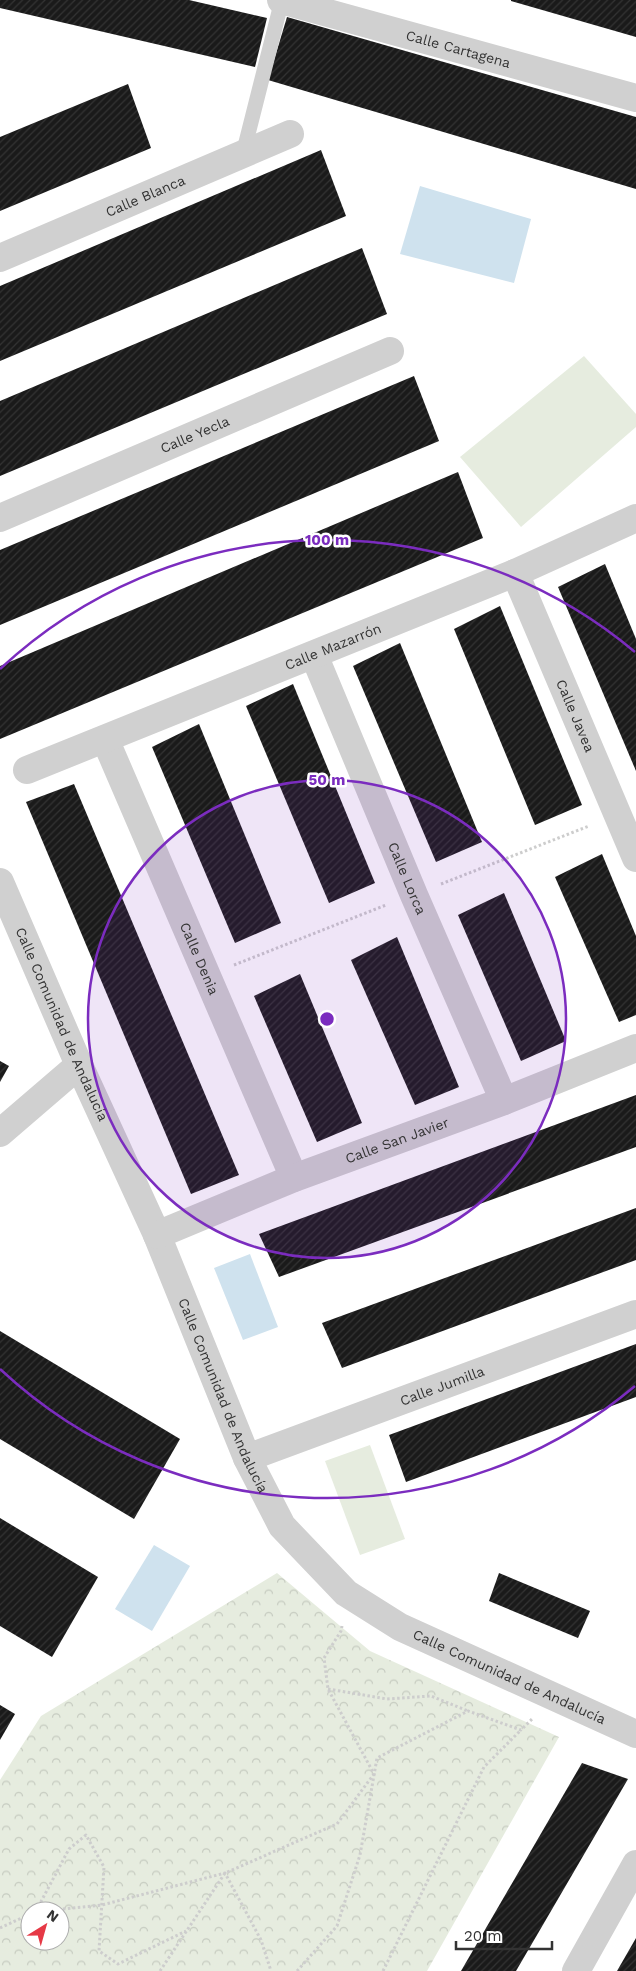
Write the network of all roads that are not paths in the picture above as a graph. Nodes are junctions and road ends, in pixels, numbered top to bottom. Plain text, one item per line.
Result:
1 (281, 0) edge
2 (636, 98) edge
3 (290, 134) dead end
4 (244, 154) junction
5 (0, 258) edge
6 (390, 351) dead end
7 (0, 518) edge
8 (636, 518) edge
9 (515, 573) junction
10 (314, 655) junction
11 (105, 739) junction
12 (27, 770) dead end
13 (636, 858) edge
14 (0, 882) edge
15 (636, 1048) edge
16 (79, 1065) junction
17 (504, 1101) junction
18 (0, 1133) edge
19 (294, 1178) junction
20 (157, 1235) junction
21 (636, 1314) edge
22 (247, 1458) junction
23 (636, 1734) edge
24 (636, 1864) edge
25 (576, 1971) edge

1 - 2 street, Calle Cartagena
1 - 4 lane
3 - 4 street, Calle Blanca
4 - 5 street, Calle Blanca
6 - 7 street, Calle Yecla
8 - 9 street, Calle Mazarrón
9 - 10 street, Calle Mazarrón
9 - 13 street, Calle Javea
10 - 11 street, Calle Mazarrón
10 - 17 street, Calle Lorca
11 - 12 street, Calle Mazarrón
11 - 19 street, Calle Denia
14 - 16 street, Calle Comunidad de Andalucía
15 - 17 street, Calle San Javier
16 - 18 street
16 - 20 street, Calle Comunidad de Andalucía
17 - 19 street, Calle San Javier
19 - 20 street, Calle San Javier
20 - 22 street, Calle Comunidad de Andalucía
21 - 22 street, Calle Jumilla
22 - 23 street, Calle Comunidad de Andalucía
24 - 25 street

